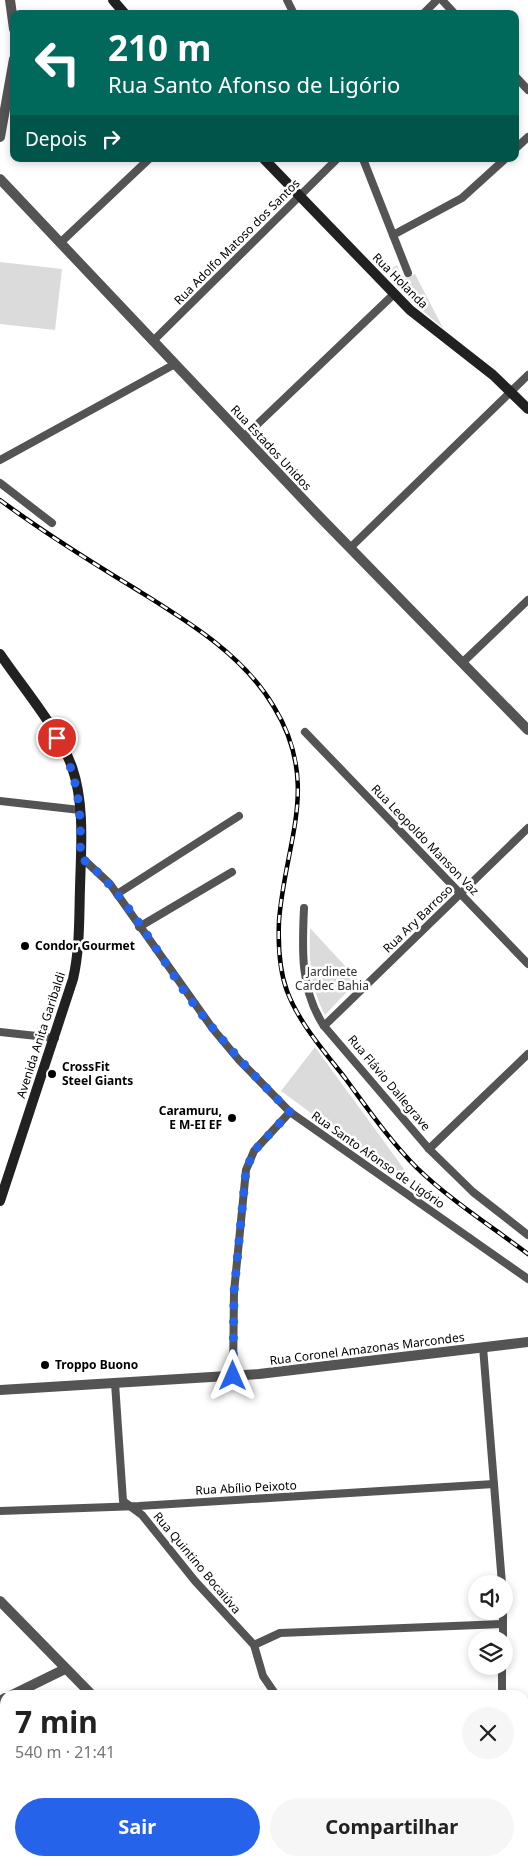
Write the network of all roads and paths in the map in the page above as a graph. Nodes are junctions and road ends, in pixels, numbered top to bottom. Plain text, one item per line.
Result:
1 (437, 0) edge
2 (442, 0) edge
3 (427, 10) edge
4 (451, 10) edge
5 (519, 80) edge
6 (10, 82) edge
7 (528, 90) edge
8 (0, 136) edge
9 (146, 162) edge
10 (267, 162) edge
11 (334, 162) edge
12 (363, 162) edge
13 (502, 162) edge
14 (0, 179) edge
15 (300, 196) junction
16 (393, 235) junction
17 (60, 243) junction
18 (408, 273) dead end
19 (394, 294) junction
20 (153, 341) junction
21 (175, 364) junction
22 (528, 375) edge
23 (511, 392) junction
24 (528, 410) edge
25 (244, 437) junction
26 (0, 460) edge
27 (0, 483) edge
28 (52, 523) dead end
29 (350, 548) junction
30 (528, 600) edge
31 (0, 654) edge
32 (463, 662) junction
33 (528, 730) edge
34 (306, 732) dead end
35 (0, 800) edge
36 (80, 810) junction
37 (239, 816) dead end
38 (528, 828) edge
39 (80, 857) junction
40 (232, 872) dead end
41 (460, 893) junction
42 (117, 894) junction
43 (304, 908) dead end
44 (140, 927) junction
45 (528, 964) edge
46 (324, 1026) junction
47 (0, 1032) edge
48 (55, 1038) junction
49 (528, 1054) edge
50 (290, 1112) junction
51 (429, 1149) junction
52 (1, 1197) edge
53 (528, 1235) edge
54 (528, 1279) edge
55 (528, 1342) edge
56 (483, 1347) junction
57 (233, 1376) junction
58 (115, 1383) junction
59 (0, 1390) edge
60 (494, 1484) junction
61 (127, 1506) junction
62 (0, 1511) edge
63 (501, 1575) edge
64 (0, 1601) edge
65 (504, 1620) edge
66 (504, 1624) junction
67 (504, 1630) edge
68 (254, 1645) junction
69 (66, 1669) junction
70 (502, 1675) edge
71 (22, 1690) edge
72 (87, 1690) edge
73 (273, 1690) edge
74 (502, 1690) edge

1 - 3 street
2 - 4 street
5 - 7 street
6 - 8 street
9 - 17 street
10 - 15 main road, Rua Holanda
11 - 15 street, Rua Adolfo Matoso dos Santos
12 - 16 street
13 - 16 street
14 - 17 street, Rua Estados Unidos
15 - 19 main road, Rua Holanda
15 - 20 street, Rua Adolfo Matoso dos Santos
16 - 18 street
17 - 20 street, Rua Estados Unidos
19 - 23 main road, Rua Holanda
19 - 25 street
20 - 21 street, Rua Estados Unidos
21 - 25 street, Rua Estados Unidos
21 - 26 street
22 - 23 street
23 - 24 main road, Rua Holanda
23 - 29 street
25 - 29 street, Rua Estados Unidos
27 - 28 street
29 - 32 street, Rua Estados Unidos
30 - 32 street
31 - 36 main road, Avenida Anita Garibaldi
32 - 33 street, Rua Estados Unidos
34 - 41 street, Rua Leopoldo Manson Vaz
35 - 36 street
36 - 39 main road, Avenida Anita Garibaldi
37 - 42 street
38 - 41 street, Rua Ary Barroso
39 - 42 street, Rua Santo Afonso de Ligório
39 - 48 main road, Avenida Anita Garibaldi
40 - 44 street
41 - 45 street, Rua Leopoldo Manson Vaz
41 - 46 street, Rua Ary Barroso
42 - 44 street, Rua Santo Afonso de Ligório
43 - 46 street, Rua Flávio Dallegrave
44 - 50 street, Rua Santo Afonso de Ligório
46 - 51 street, Rua Flávio Dallegrave
47 - 48 street
48 - 52 main road, Avenida Anita Garibaldi
49 - 51 street
50 - 54 street, Rua Santo Afonso de Ligório
50 - 57 street
51 - 53 street, Rua Flávio Dallegrave
55 - 56 street, Rua Coronel Amazonas Marcondes
56 - 57 street, Rua Coronel Amazonas Marcondes
56 - 60 street
57 - 58 street, Rua Coronel Amazonas Marcondes
58 - 59 street, Rua Coronel Amazonas Marcondes
58 - 61 street
60 - 61 street, Rua Abílio Peixoto
60 - 63 street
61 - 62 street, Rua Abílio Peixoto
61 - 68 street, Rua Quintino Bocaiúva
64 - 69 street
65 - 66 street
66 - 67 street
66 - 68 street
68 - 73 street, Rua Quintino Bocaiúva
69 - 71 street
69 - 72 street
70 - 74 street

